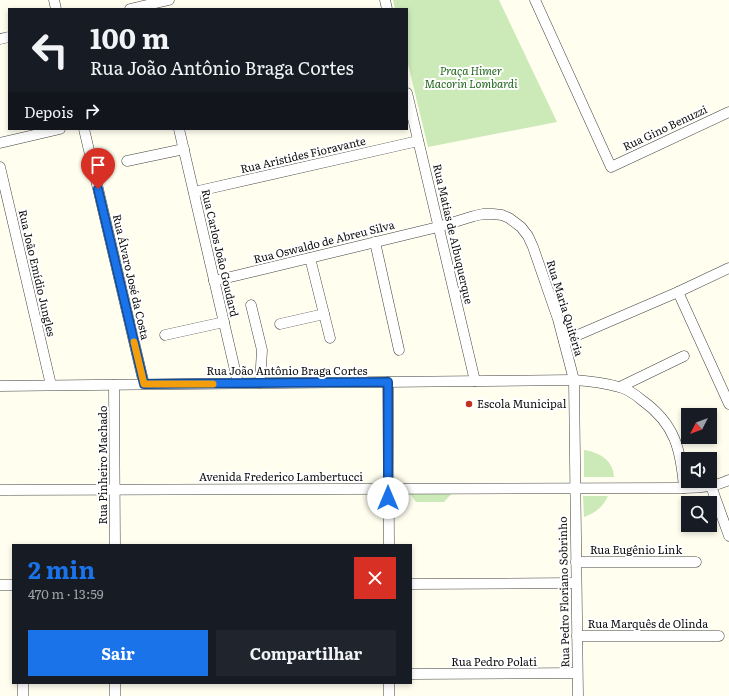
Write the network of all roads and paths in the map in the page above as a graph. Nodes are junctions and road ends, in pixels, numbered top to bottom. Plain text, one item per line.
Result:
1 (169, 0) edge
2 (535, 0) edge
3 (134, 8) edge
4 (408, 97) edge
5 (729, 112) edge
6 (56, 130) edge
7 (84, 130) edge
8 (179, 130) edge
9 (418, 141) junction
10 (0, 143) edge
11 (184, 149) junction
12 (128, 161) dead end
13 (0, 167) edge
14 (194, 192) junction
15 (438, 227) junction
16 (375, 242) junction
17 (310, 258) junction
18 (729, 268) edge
19 (214, 281) junction
20 (678, 292) junction
21 (251, 305) dead end
22 (324, 314) junction
23 (224, 322) junction
24 (280, 324) dead end
25 (165, 335) dead end
26 (330, 338) dead end
27 (564, 341) junction
28 (399, 350) dead end
29 (684, 356) dead end
30 (574, 380) junction
31 (475, 381) junction
32 (388, 382) junction
33 (238, 383) junction
34 (260, 383) junction
35 (144, 384) junction
36 (51, 385) junction
37 (114, 385) junction
38 (0, 386) edge
39 (620, 387) junction
40 (729, 404) edge
41 (681, 460) edge
42 (729, 480) edge
43 (717, 485) edge
44 (575, 488) junction
45 (681, 488) edge
46 (712, 488) edge
47 (388, 489) junction
48 (0, 490) edge
49 (115, 490) junction
50 (729, 536) edge
51 (115, 544) edge
52 (389, 544) edge
53 (576, 562) junction
54 (696, 562) dead end
55 (576, 583) junction
56 (412, 584) edge
57 (12, 585) edge
58 (0, 586) edge
59 (577, 636) junction
60 (719, 636) dead end
61 (577, 673) junction
62 (412, 674) edge
63 (23, 684) edge
64 (115, 684) edge
65 (389, 684) edge
66 (23, 696) edge
67 (115, 696) edge
68 (390, 696) edge
69 (578, 696) edge

1 - 3 street
2 - 5 street, Rua Gino Benuzzi
4 - 9 street, Rua Matias de Albuquerque
6 - 10 street
7 - 35 street, Rua Álvaro José da Costa
8 - 11 street, Rua Carlos João Goudard
9 - 14 street, Rua Aristides Fioravante
9 - 15 street, Rua Matias de Albuquerque
11 - 12 street
11 - 14 street, Rua Carlos João Goudard
13 - 36 street, Rua João Emídio Jungles
14 - 19 street, Rua Carlos João Goudard
15 - 16 street, Rua Oswaldo de Abreu Silva
15 - 27 street, Rua Maria Quitéria
15 - 31 street, Rua Matias de Albuquerque
16 - 17 street, Rua Oswaldo de Abreu Silva
16 - 28 street
17 - 19 street, Rua Oswaldo de Abreu Silva
17 - 22 street
18 - 20 street
19 - 23 street, Rua Carlos João Goudard
20 - 27 street
20 - 40 street
21 - 34 street
22 - 24 street
22 - 26 street
23 - 25 street
23 - 33 street, Rua Carlos João Goudard
27 - 30 street, Rua Maria Quitéria
29 - 39 street
30 - 31 street, Rua João Antônio Braga Cortes
30 - 39 street, Rua João Antônio Braga Cortes
30 - 44 street, Rua Maria Quitéria
31 - 32 street, Rua João Antônio Braga Cortes
32 - 34 street, Rua João Antônio Braga Cortes
32 - 47 street
33 - 34 street, Rua João Antônio Braga Cortes
33 - 35 street, Rua João Antônio Braga Cortes
35 - 37 street, Rua João Antônio Braga Cortes
36 - 37 street, Rua João Antônio Braga Cortes
36 - 38 street, Rua João Antônio Braga Cortes
37 - 49 street, Rua Pinheiro Machado
39 - 41 street, Rua João Antônio Braga Cortes
42 - 43 street, Avenida Frederico Lambertucci
44 - 45 street, Avenida Frederico Lambertucci
44 - 47 street, Avenida Frederico Lambertucci
44 - 53 street, Rua Pedro Floriano Sobrinho
46 - 50 street
47 - 49 street, Avenida Frederico Lambertucci
47 - 52 street
48 - 49 street, Avenida Frederico Lambertucci
49 - 51 street, Rua Pinheiro Machado
53 - 54 street, Rua Eugênio Link
53 - 55 street, Rua Pedro Floriano Sobrinho
55 - 56 street
55 - 59 street, Rua Pedro Floriano Sobrinho
57 - 58 street
59 - 60 street, Rua Marquês de Olinda
59 - 61 street, Rua Pedro Floriano Sobrinho
61 - 62 street, Rua Pedro Polati
61 - 69 street, Rua Pedro Floriano Sobrinho
63 - 66 street
64 - 67 street
65 - 68 street

